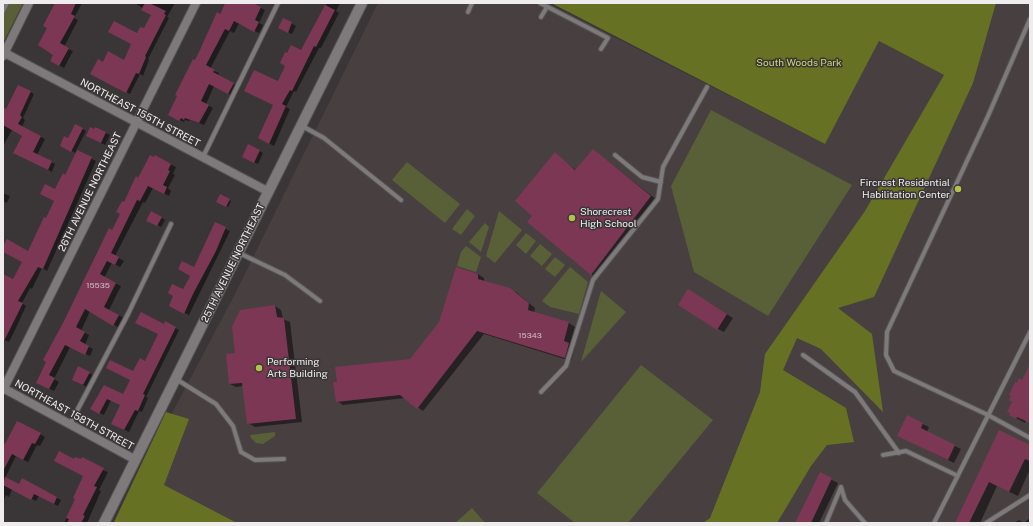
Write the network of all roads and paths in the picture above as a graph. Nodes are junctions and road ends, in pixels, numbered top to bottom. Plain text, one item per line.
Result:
1 (7, 3) edge
2 (29, 3) edge
3 (196, 3) edge
4 (278, 3) edge
5 (362, 3) edge
6 (472, 3) edge
7 (540, 3) edge
8 (547, 7) junction
9 (3, 11) edge
10 (468, 12) dead end
11 (541, 18) dead end
12 (1030, 19) edge
13 (601, 49) dead end
14 (4, 54) edge
15 (707, 87) dead end
16 (136, 122) junction
17 (301, 126) junction
18 (615, 155) dead end
19 (202, 157) junction
20 (661, 182) junction
21 (269, 192) junction
22 (401, 200) dead end
23 (171, 224) dead end
24 (239, 253) junction
25 (320, 300) dead end
26 (1030, 332) edge
27 (803, 354) dead end
28 (176, 379) junction
29 (3, 389) edge
30 (540, 392) dead end
31 (988, 415) junction
32 (70, 424) junction
33 (1030, 438) edge
34 (898, 453) junction
35 (883, 455) dead end
36 (136, 460) junction
37 (284, 460) dead end
38 (958, 476) junction
39 (1030, 495) edge
40 (104, 523) edge
41 (826, 523) edge
42 (865, 523) edge
43 (934, 523) edge
44 (986, 523) edge

1 - 9 lane
2 - 14 street
3 - 16 street, 26TH AVENUE NORTHEAST
4 - 19 lane
5 - 17 street, 25TH AVENUE NORTHEAST
6 - 10 lane
7 - 8 lane
8 - 11 lane
8 - 13 lane
12 - 31 lane
14 - 16 street, NORTHEAST 155TH STREET
15 - 20 lane
16 - 19 street, NORTHEAST 155TH STREET
16 - 29 street, 26TH AVENUE NORTHEAST
17 - 21 street, 25TH AVENUE NORTHEAST
17 - 22 lane
18 - 20 lane
19 - 21 street, NORTHEAST 155TH STREET
20 - 30 lane
21 - 24 street, 25TH AVENUE NORTHEAST
23 - 32 lane
24 - 25 lane
24 - 28 street, 25TH AVENUE NORTHEAST
26 - 31 lane
27 - 34 lane
28 - 36 street, 25TH AVENUE NORTHEAST
28 - 37 lane
29 - 32 street, NORTHEAST 158TH STREET
31 - 33 lane
31 - 38 lane
32 - 36 street, NORTHEAST 158TH STREET
34 - 35 lane
34 - 38 lane
36 - 40 street, 25TH AVENUE NORTHEAST
38 - 43 lane
39 - 44 lane
41 - 42 lane

